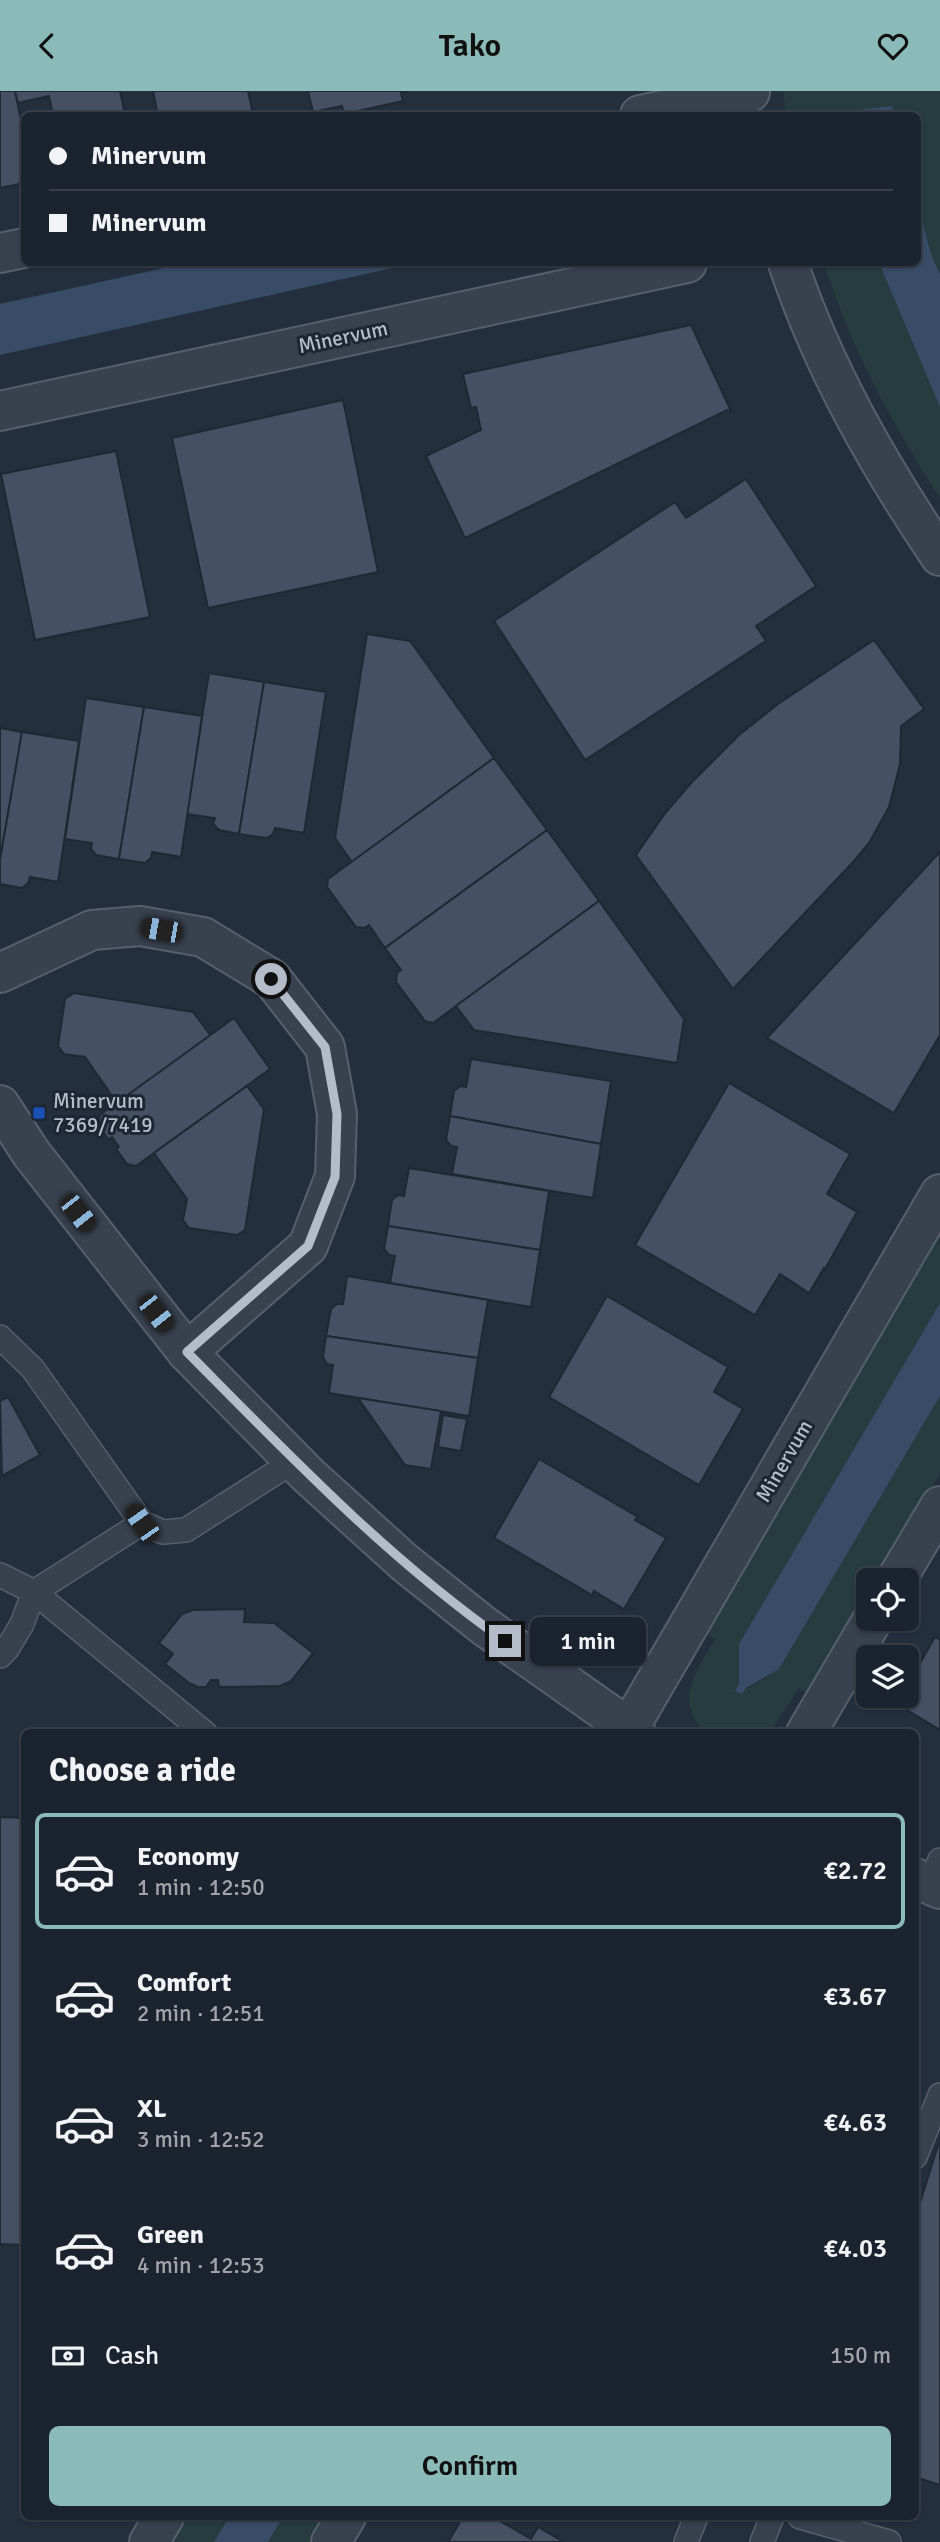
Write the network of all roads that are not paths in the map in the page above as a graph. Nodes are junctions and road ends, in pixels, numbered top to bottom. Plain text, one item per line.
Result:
1 (750, 91) edge
2 (654, 112) edge
3 (754, 112) edge
4 (21, 249) edge
5 (0, 253) edge
6 (673, 266) edge
7 (789, 266) edge
8 (0, 411) edge
9 (940, 556) edge
10 (0, 973) edge
11 (0, 1105) edge
12 (940, 1194) edge
13 (0, 1337) edge
14 (187, 1352) junction
15 (295, 1461) junction
16 (940, 1506) edge
17 (142, 1523) junction
18 (903, 1568) edge
19 (0, 1575) edge
20 (34, 1592) junction
21 (866, 1631) edge
22 (0, 1656) edge
23 (200, 1729) edge
24 (627, 1729) edge
25 (631, 1729) edge
26 (808, 1729) edge
27 (940, 2095) edge
28 (919, 2147) edge
29 (162, 2520) edge
30 (344, 2520) edge
31 (695, 2520) edge
32 (771, 2520) edge
33 (811, 2520) edge
34 (149, 2542) edge
35 (331, 2542) edge
36 (686, 2542) edge
37 (762, 2542) edge
38 (889, 2542) edge

1 - 2 street
1 - 3 street
4 - 5 street
6 - 8 street, Minervum
7 - 9 street
10 - 14 street
11 - 14 street, Minervum
12 - 25 street, Minervum
13 - 17 lane
14 - 15 street, Minervum
15 - 17 lane
15 - 24 street, Minervum
16 - 18 street
17 - 20 lane
19 - 20 lane
20 - 22 lane
20 - 23 lane
21 - 26 street
27 - 28 lane
29 - 34 street
30 - 35 street
31 - 36 lane
32 - 37 lane
33 - 38 lane

